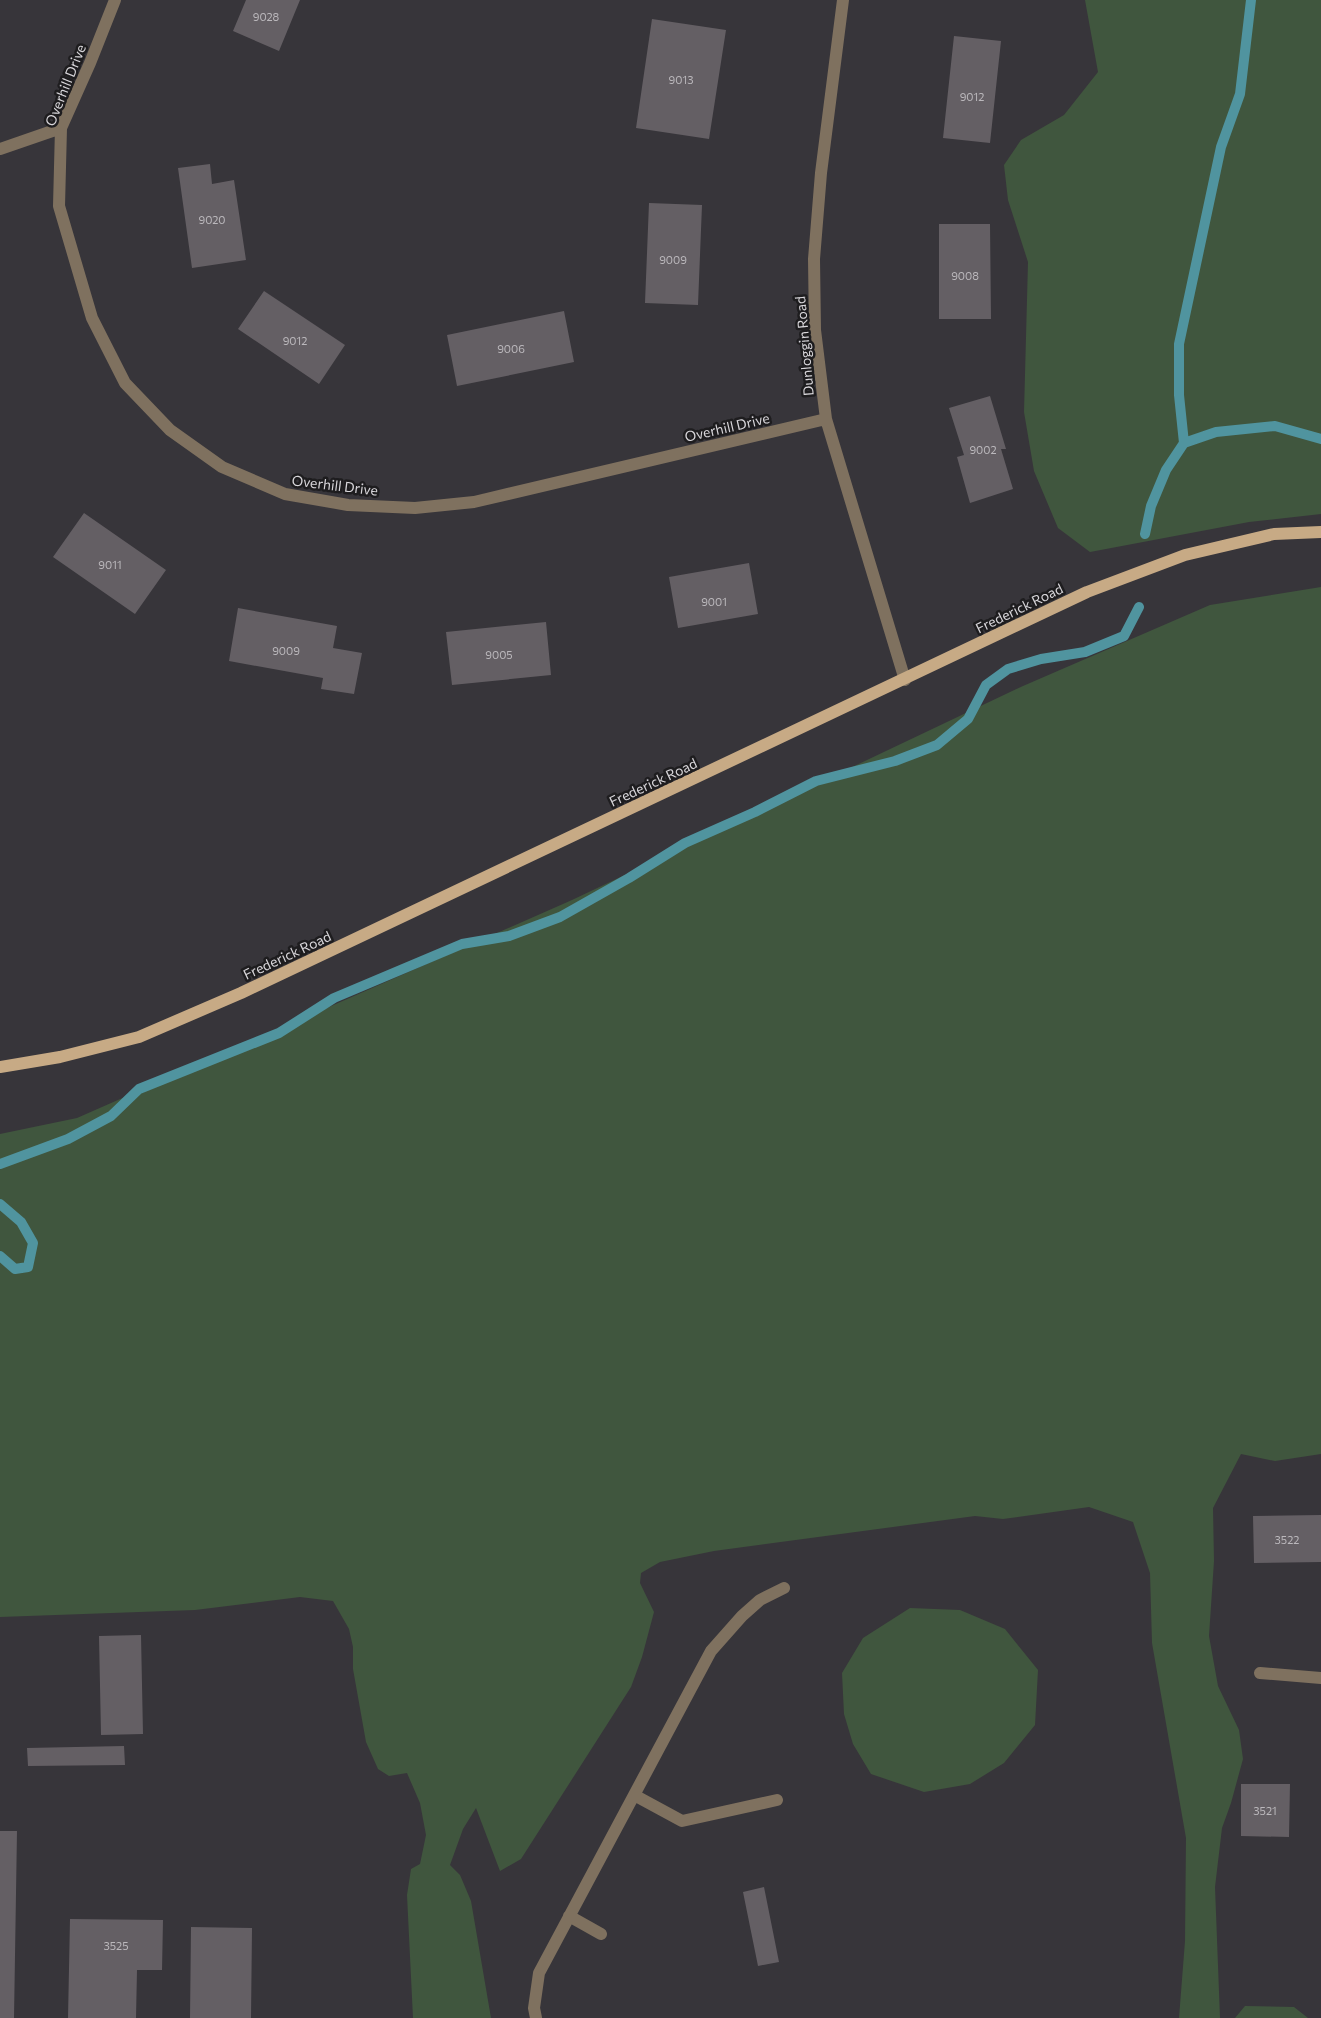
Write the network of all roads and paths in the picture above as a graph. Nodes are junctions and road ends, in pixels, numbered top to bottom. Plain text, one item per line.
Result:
1 (115, 0) edge
2 (843, 0) edge
3 (61, 128) junction
4 (0, 150) edge
5 (826, 419) junction
6 (1321, 532) edge
7 (905, 680) junction
8 (0, 1067) edge
9 (784, 1588) dead end
10 (1260, 1673) dead end
11 (1321, 1678) edge
12 (634, 1795) junction
13 (777, 1800) dead end
14 (569, 1916) junction
15 (601, 1934) dead end
16 (536, 2018) edge

1 - 3 street, Overhill Drive
2 - 5 street, Dunloggin Road
3 - 4 street
3 - 5 street, Overhill Drive
5 - 7 street, Dunloggin Road
6 - 7 main road, Frederick Road
7 - 8 main road, Frederick Road
9 - 12 street
10 - 11 street
12 - 13 street
12 - 14 street
14 - 15 street
14 - 16 street

